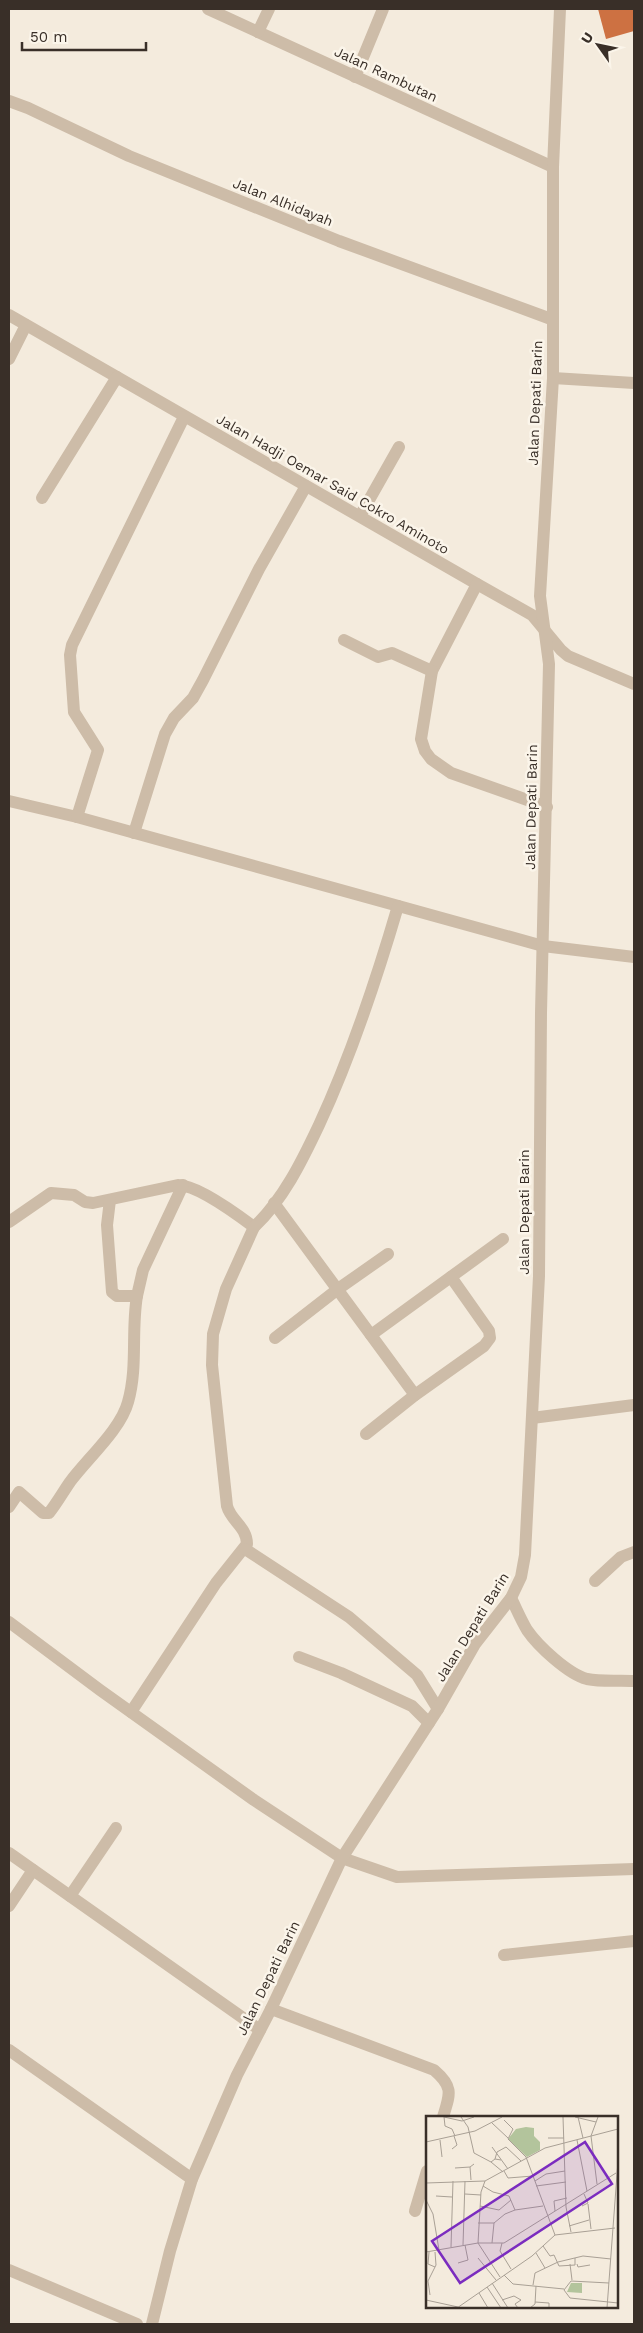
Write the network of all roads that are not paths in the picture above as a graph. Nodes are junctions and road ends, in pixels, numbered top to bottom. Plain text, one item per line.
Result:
1 (208, 9) edge
2 (269, 9) edge
3 (383, 9) edge
4 (560, 9) edge
5 (258, 32) junction
6 (355, 77) junction
7 (9, 101) edge
8 (552, 167) junction
9 (9, 315) edge
10 (551, 319) junction
11 (26, 325) junction
12 (9, 359) edge
13 (117, 377) junction
14 (553, 378) junction
15 (634, 383) edge
16 (184, 416) junction
17 (399, 447) dead end
18 (306, 486) junction
19 (42, 498) dead end
20 (360, 516) junction
21 (477, 584) junction
22 (544, 630) junction
23 (344, 640) dead end
24 (432, 671) junction
25 (634, 684) edge
26 (9, 801) edge
27 (547, 807) junction
28 (77, 817) junction
29 (134, 833) junction
30 (398, 906) junction
31 (543, 946) junction
32 (634, 957) edge
33 (183, 1185) junction
34 (110, 1200) junction
35 (274, 1203) junction
36 (9, 1222) edge
37 (254, 1227) junction
38 (503, 1239) dead end
39 (388, 1254) dead end
40 (451, 1277) junction
41 (338, 1289) junction
42 (137, 1296) junction
43 (371, 1335) junction
44 (276, 1338) dead end
45 (415, 1395) junction
46 (634, 1406) edge
47 (532, 1418) junction
48 (366, 1434) dead end
49 (9, 1484) edge
50 (18, 1492) junction
51 (9, 1507) edge
52 (245, 1549) junction
53 (634, 1552) edge
54 (596, 1581) dead end
55 (511, 1598) junction
56 (9, 1622) edge
57 (299, 1658) dead end
58 (634, 1681) edge
59 (436, 1705) junction
60 (412, 1706) junction
61 (130, 1712) junction
62 (428, 1723) junction
63 (116, 1828) dead end
64 (9, 1853) edge
65 (342, 1858) junction
66 (634, 1869) edge
67 (33, 1870) junction
68 (70, 1896) junction
69 (9, 1906) edge
70 (634, 1941) edge
71 (504, 1955) dead end
72 (271, 2009) junction
73 (260, 2030) junction
74 (9, 2050) edge
75 (443, 2116) edge
76 (426, 2174) edge
77 (192, 2178) junction
78 (415, 2211) dead end
79 (9, 2270) edge
80 (137, 2324) edge
81 (152, 2324) edge

1 - 5 street, Jalan Rambutan
2 - 5 street
3 - 6 street
4 - 8 street, Jalan Depati Barin
5 - 6 street, Jalan Rambutan
6 - 8 street, Jalan Rambutan
7 - 10 street, Jalan Alhidayah
8 - 10 street, Jalan Depati Barin
9 - 11 street, Jalan Hadji Oemar Said Cokro Aminoto
10 - 14 street, Jalan Depati Barin
11 - 12 street
11 - 13 street, Jalan Hadji Oemar Said Cokro Aminoto
13 - 16 street, Jalan Hadji Oemar Said Cokro Aminoto
13 - 19 street
14 - 15 street
14 - 22 street, Jalan Depati Barin
16 - 18 street, Jalan Hadji Oemar Said Cokro Aminoto
16 - 28 street
17 - 20 street
18 - 20 street, Jalan Hadji Oemar Said Cokro Aminoto
18 - 29 street
20 - 21 street, Jalan Hadji Oemar Said Cokro Aminoto
21 - 22 street, Jalan Hadji Oemar Said Cokro Aminoto
21 - 24 street
22 - 25 street, Jalan Hadji Oemar Said Cokro Aminoto
22 - 27 street, Jalan Depati Barin
23 - 24 street
24 - 27 street
26 - 28 street
27 - 31 street, Jalan Depati Barin
28 - 29 street
29 - 30 street
30 - 31 street
30 - 35 street
31 - 32 street
31 - 47 street, Jalan Depati Barin
33 - 34 street
33 - 37 street
33 - 42 street
34 - 36 street
34 - 42 street
35 - 37 street
35 - 41 street
37 - 52 street
38 - 40 street
39 - 41 street
40 - 43 street
40 - 45 street
41 - 43 street
41 - 44 street
42 - 50 street
43 - 45 street
45 - 48 street
46 - 47 street
47 - 55 street, Jalan Depati Barin
49 - 50 street
50 - 51 street
52 - 59 street
52 - 61 street
53 - 54 street
55 - 58 street
55 - 59 street, Jalan Depati Barin
56 - 61 street
57 - 60 street
59 - 60 street
59 - 62 street, Jalan Depati Barin
60 - 62 street
61 - 65 street
62 - 65 street, Jalan Depati Barin
63 - 68 street
64 - 67 street
65 - 66 street
65 - 72 street, Jalan Depati Barin
67 - 68 street
67 - 69 street
68 - 73 street
70 - 71 street
72 - 73 street, Jalan Depati Barin
72 - 75 street
73 - 77 street, Jalan Depati Barin
74 - 77 street
76 - 78 street
77 - 81 street, Jalan Depati Barin
79 - 80 street

